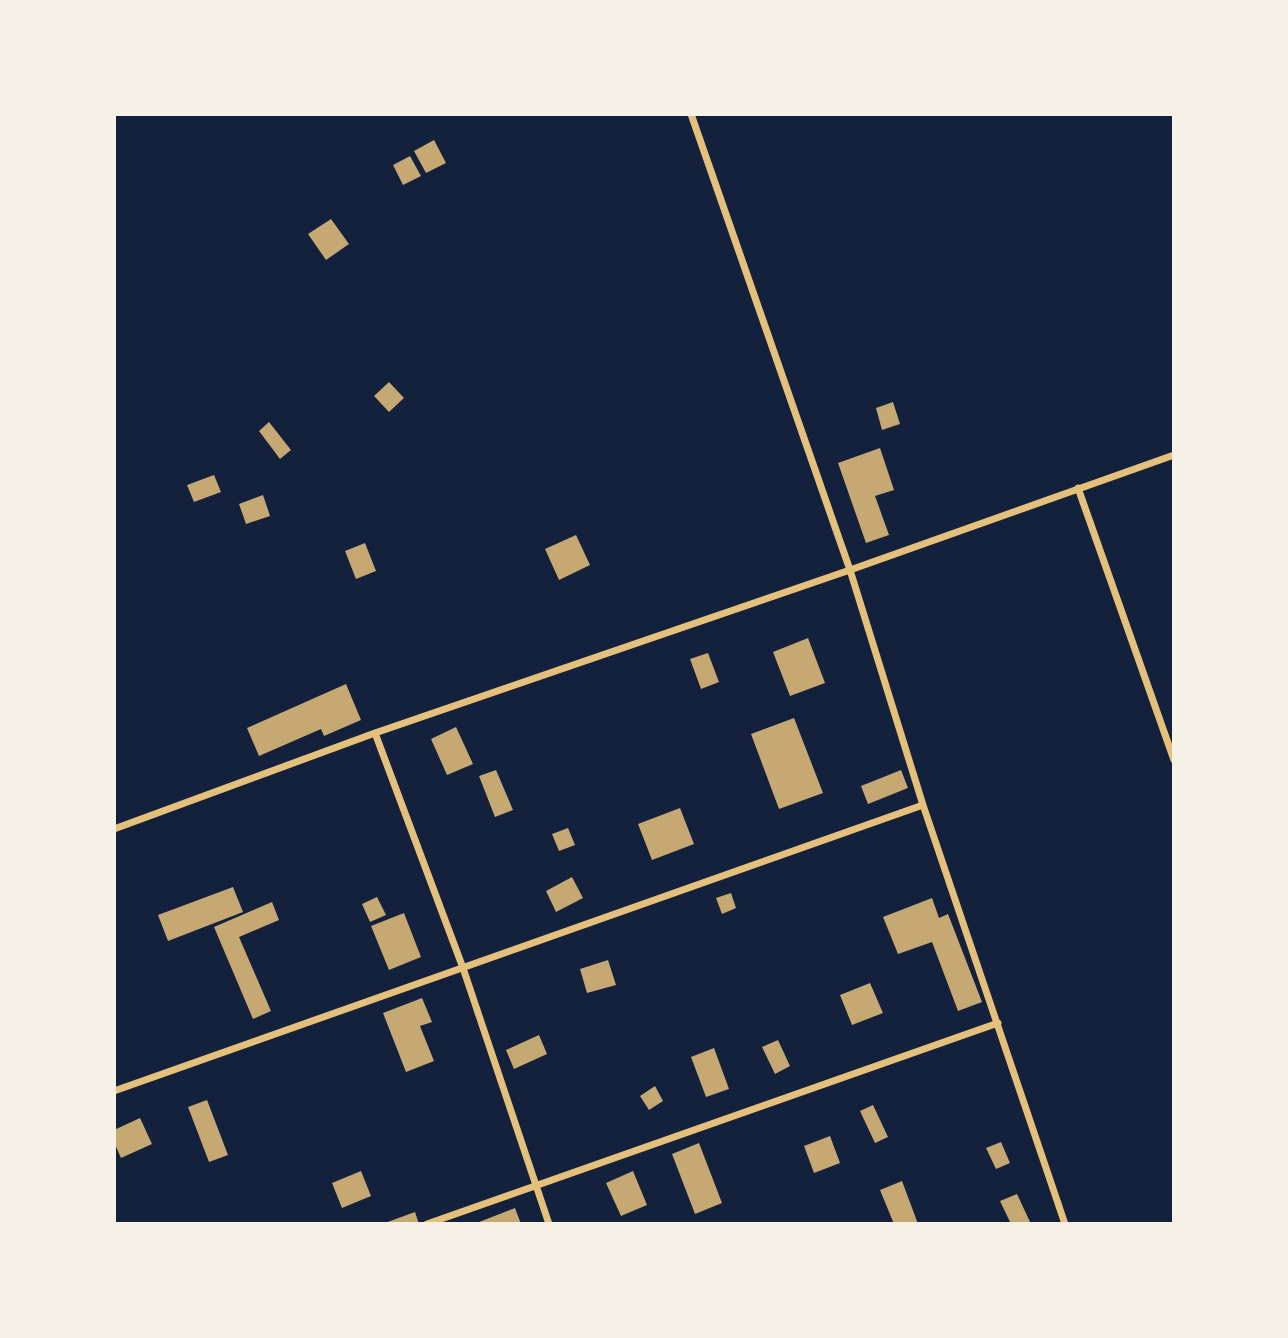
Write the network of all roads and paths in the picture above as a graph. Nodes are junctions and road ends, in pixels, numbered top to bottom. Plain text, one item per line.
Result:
1 (691, 114) edge
2 (1174, 455) edge
3 (1078, 488) junction
4 (850, 570) junction
5 (375, 733) junction
6 (1174, 760) edge
7 (923, 805) junction
8 (114, 829) edge
9 (463, 968) junction
10 (998, 1023) junction
11 (114, 1091) edge
12 (536, 1186) junction
13 (427, 1224) edge
14 (549, 1224) edge
15 (1065, 1224) edge

1 - 4 street
2 - 3 street
3 - 4 street
3 - 6 street
4 - 5 street
4 - 7 street
5 - 8 street
5 - 9 street
7 - 9 street
7 - 10 street
9 - 11 street
9 - 12 street
10 - 12 street
10 - 15 street
12 - 13 street
12 - 14 street

